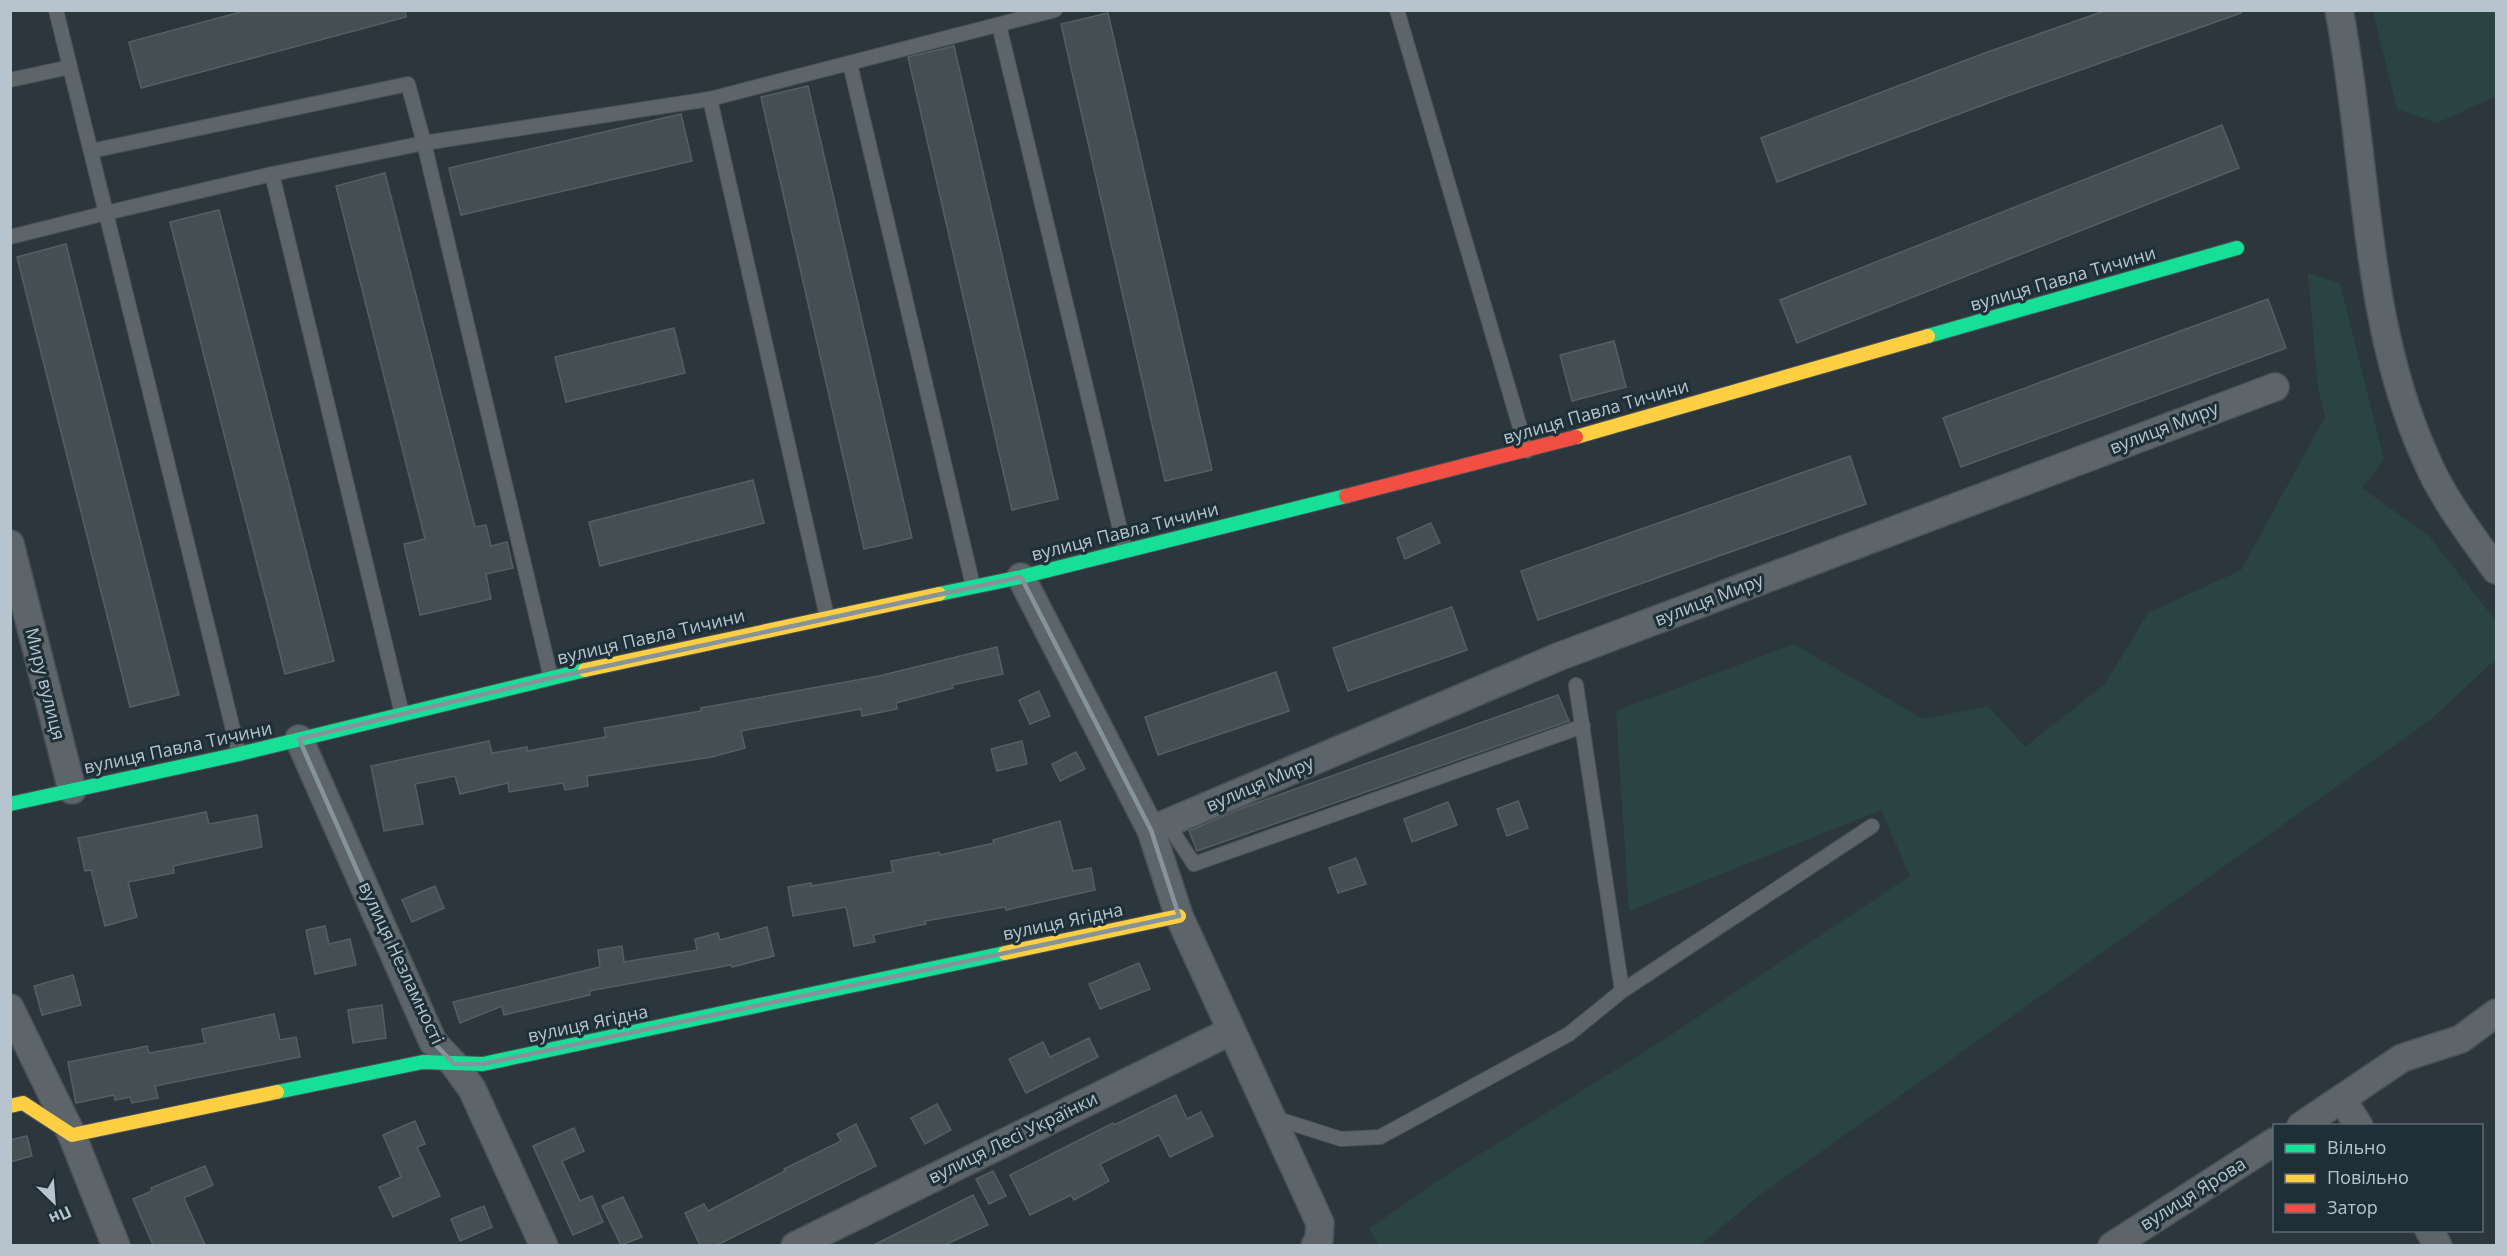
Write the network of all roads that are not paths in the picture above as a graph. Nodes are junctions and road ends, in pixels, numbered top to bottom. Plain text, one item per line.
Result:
1 (56, 10) edge
2 (1055, 10) edge
3 (1397, 10) edge
4 (2339, 10) edge
5 (999, 25) junction
6 (850, 64) junction
7 (70, 67) junction
8 (10, 80) edge
9 (710, 99) junction
10 (424, 143) junction
11 (91, 151) junction
12 (272, 174) junction
13 (106, 213) junction
14 (10, 237) edge
15 (2237, 248) dead end
16 (2275, 387) dead end
17 (1527, 451) junction
18 (10, 543) edge
19 (1125, 550) junction
20 (2496, 570) edge
21 (1021, 577) junction
22 (973, 586) junction
23 (827, 617) junction
24 (551, 678) junction
25 (1576, 685) dead end
26 (402, 714) junction
27 (1582, 726) junction
28 (299, 739) junction
29 (239, 754) junction
30 (72, 790) junction
31 (10, 804) edge
32 (1159, 826) junction
33 (1872, 826) dead end
34 (1179, 916) junction
35 (1622, 992) junction
36 (10, 1008) edge
37 (2496, 1013) edge
38 (1231, 1031) junction
39 (454, 1064) junction
40 (2342, 1099) junction
41 (10, 1106) edge
42 (1270, 1116) junction
43 (2303, 1124) edge
44 (2358, 1124) edge
45 (72, 1135) junction
46 (2273, 1143) edge
47 (2429, 1232) edge
48 (109, 1243) edge
49 (544, 1245) edge
50 (795, 1245) edge
51 (1315, 1245) edge
52 (2112, 1245) edge
53 (2438, 1245) edge

1 - 7 lane
2 - 5 lane
3 - 17 lane
4 - 20 street
5 - 6 lane
5 - 19 lane
6 - 9 lane
6 - 22 lane
7 - 8 lane
7 - 11 lane
9 - 10 lane
9 - 23 lane
10 - 11 lane
10 - 12 lane
10 - 24 lane
11 - 13 lane
12 - 13 lane
12 - 26 lane
13 - 14 lane
13 - 29 lane
15 - 17 street, вулиця Павла Тичини
16 - 32 street, вулиця Миру
17 - 19 street, вулиця Павла Тичини
18 - 30 street, Миру вулиця
19 - 21 street, вулиця Павла Тичини
21 - 22 street, вулиця Павла Тичини
21 - 32 street
22 - 23 street, вулиця Павла Тичини
23 - 24 street, вулиця Павла Тичини
24 - 26 street, вулиця Павла Тичини
25 - 27 lane
26 - 28 street, вулиця Павла Тичини
27 - 32 lane
27 - 35 lane
28 - 29 street, вулиця Павла Тичини
28 - 39 street, вулиця Незламності
29 - 30 street, вулиця Павла Тичини
30 - 31 street, вулиця Павла Тичини
32 - 34 street
33 - 35 lane
34 - 38 street
34 - 39 street, вулиця Ягідна
35 - 42 lane
36 - 45 street
37 - 40 street
38 - 42 street
38 - 50 street, вулиця Лесі Українки
39 - 45 street, вулиця Ягідна
39 - 49 street, вулиця Незламності
40 - 43 street
40 - 44 street
41 - 45 street
42 - 51 street
45 - 48 street
46 - 52 street, вулиця Ярова
47 - 53 street

